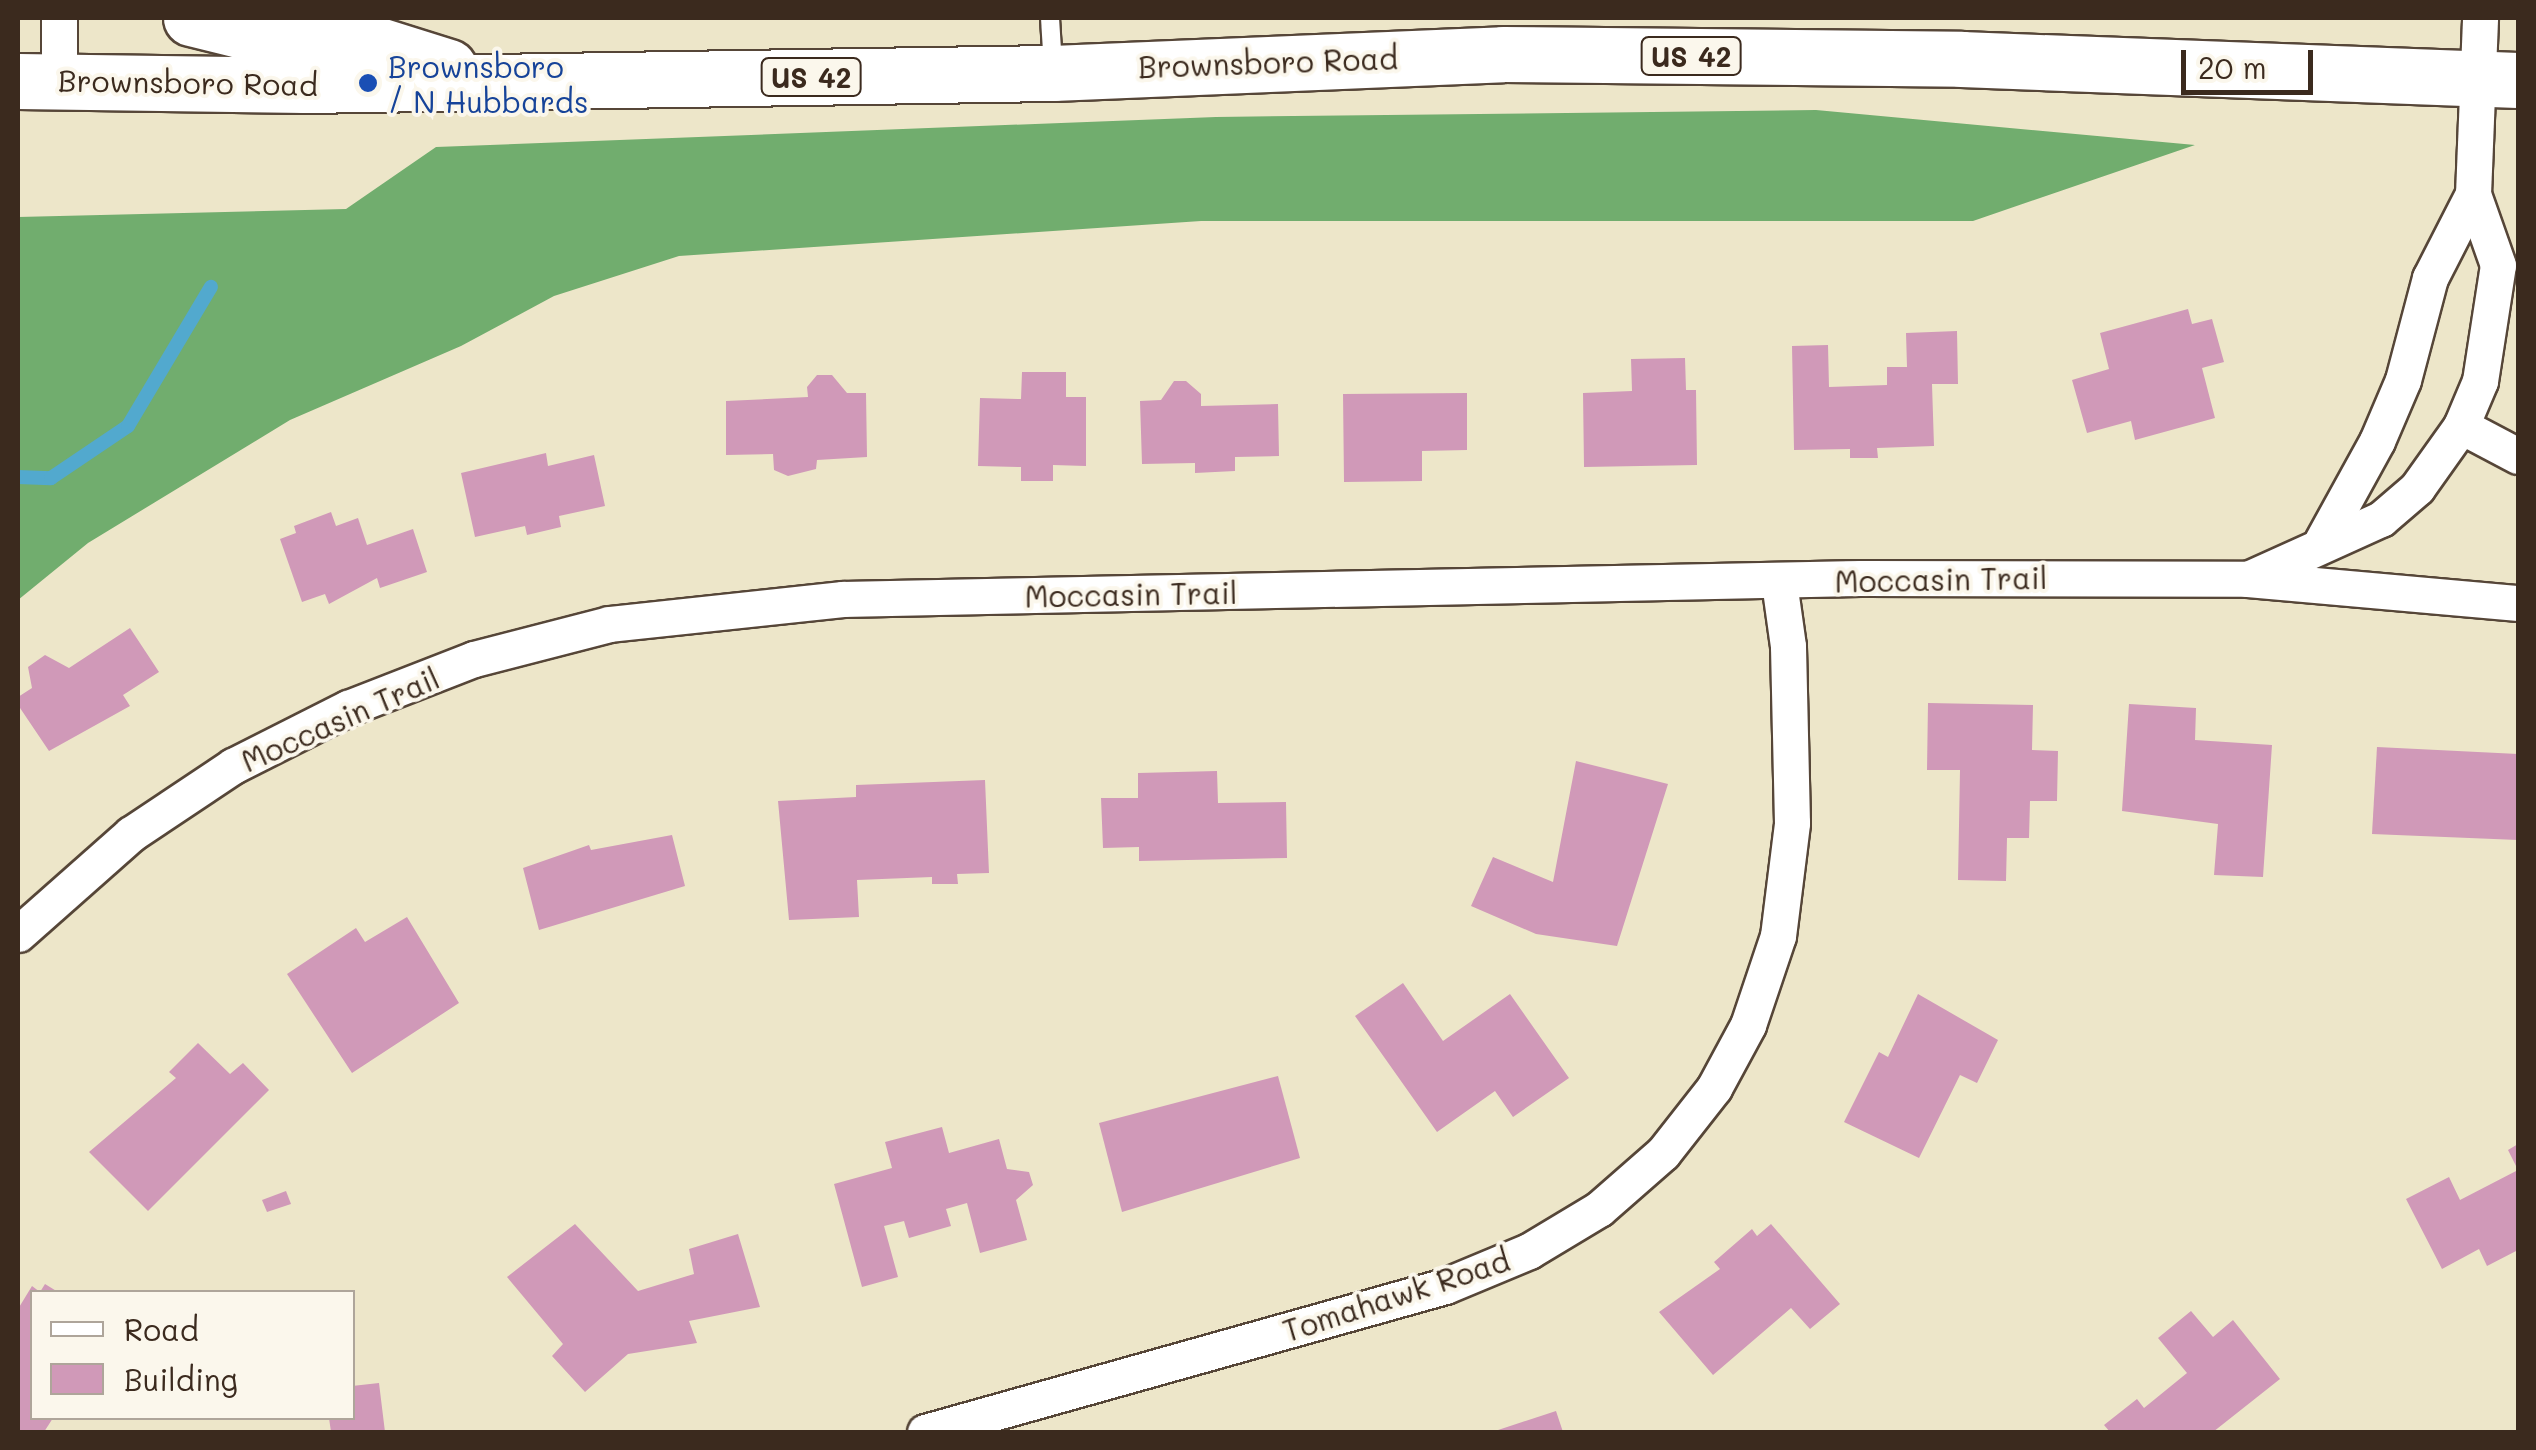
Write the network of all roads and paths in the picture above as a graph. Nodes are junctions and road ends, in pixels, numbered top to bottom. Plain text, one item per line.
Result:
1 (59, 18) edge
2 (192, 18) edge
3 (1050, 18) edge
4 (2480, 18) edge
5 (1053, 72) junction
6 (2496, 80) edge
7 (38, 81) edge
8 (500, 82) junction
9 (2473, 194) junction
10 (2461, 426) junction
11 (2518, 456) edge
12 (2322, 541) junction
13 (2248, 579) junction
14 (1780, 582) junction
15 (2518, 603) edge
16 (18, 934) edge
17 (926, 1432) edge

1 - 7 street
2 - 8 main road
3 - 5 lane
4 - 6 street, Moccasin Trail
5 - 6 main road, Brownsboro Road / US 42
5 - 8 main road, Brownsboro Road / US 42
6 - 9 street, Moccasin Trail
7 - 8 main road, Brownsboro Road / US 42
9 - 10 street, Moccasin Trail
9 - 12 street, Moccasin Trail
10 - 11 street
10 - 12 street, Moccasin Trail
12 - 13 street, Moccasin Trail
13 - 14 street, Moccasin Trail
13 - 15 street
14 - 16 street, Moccasin Trail
14 - 17 street, Tomahawk Road

